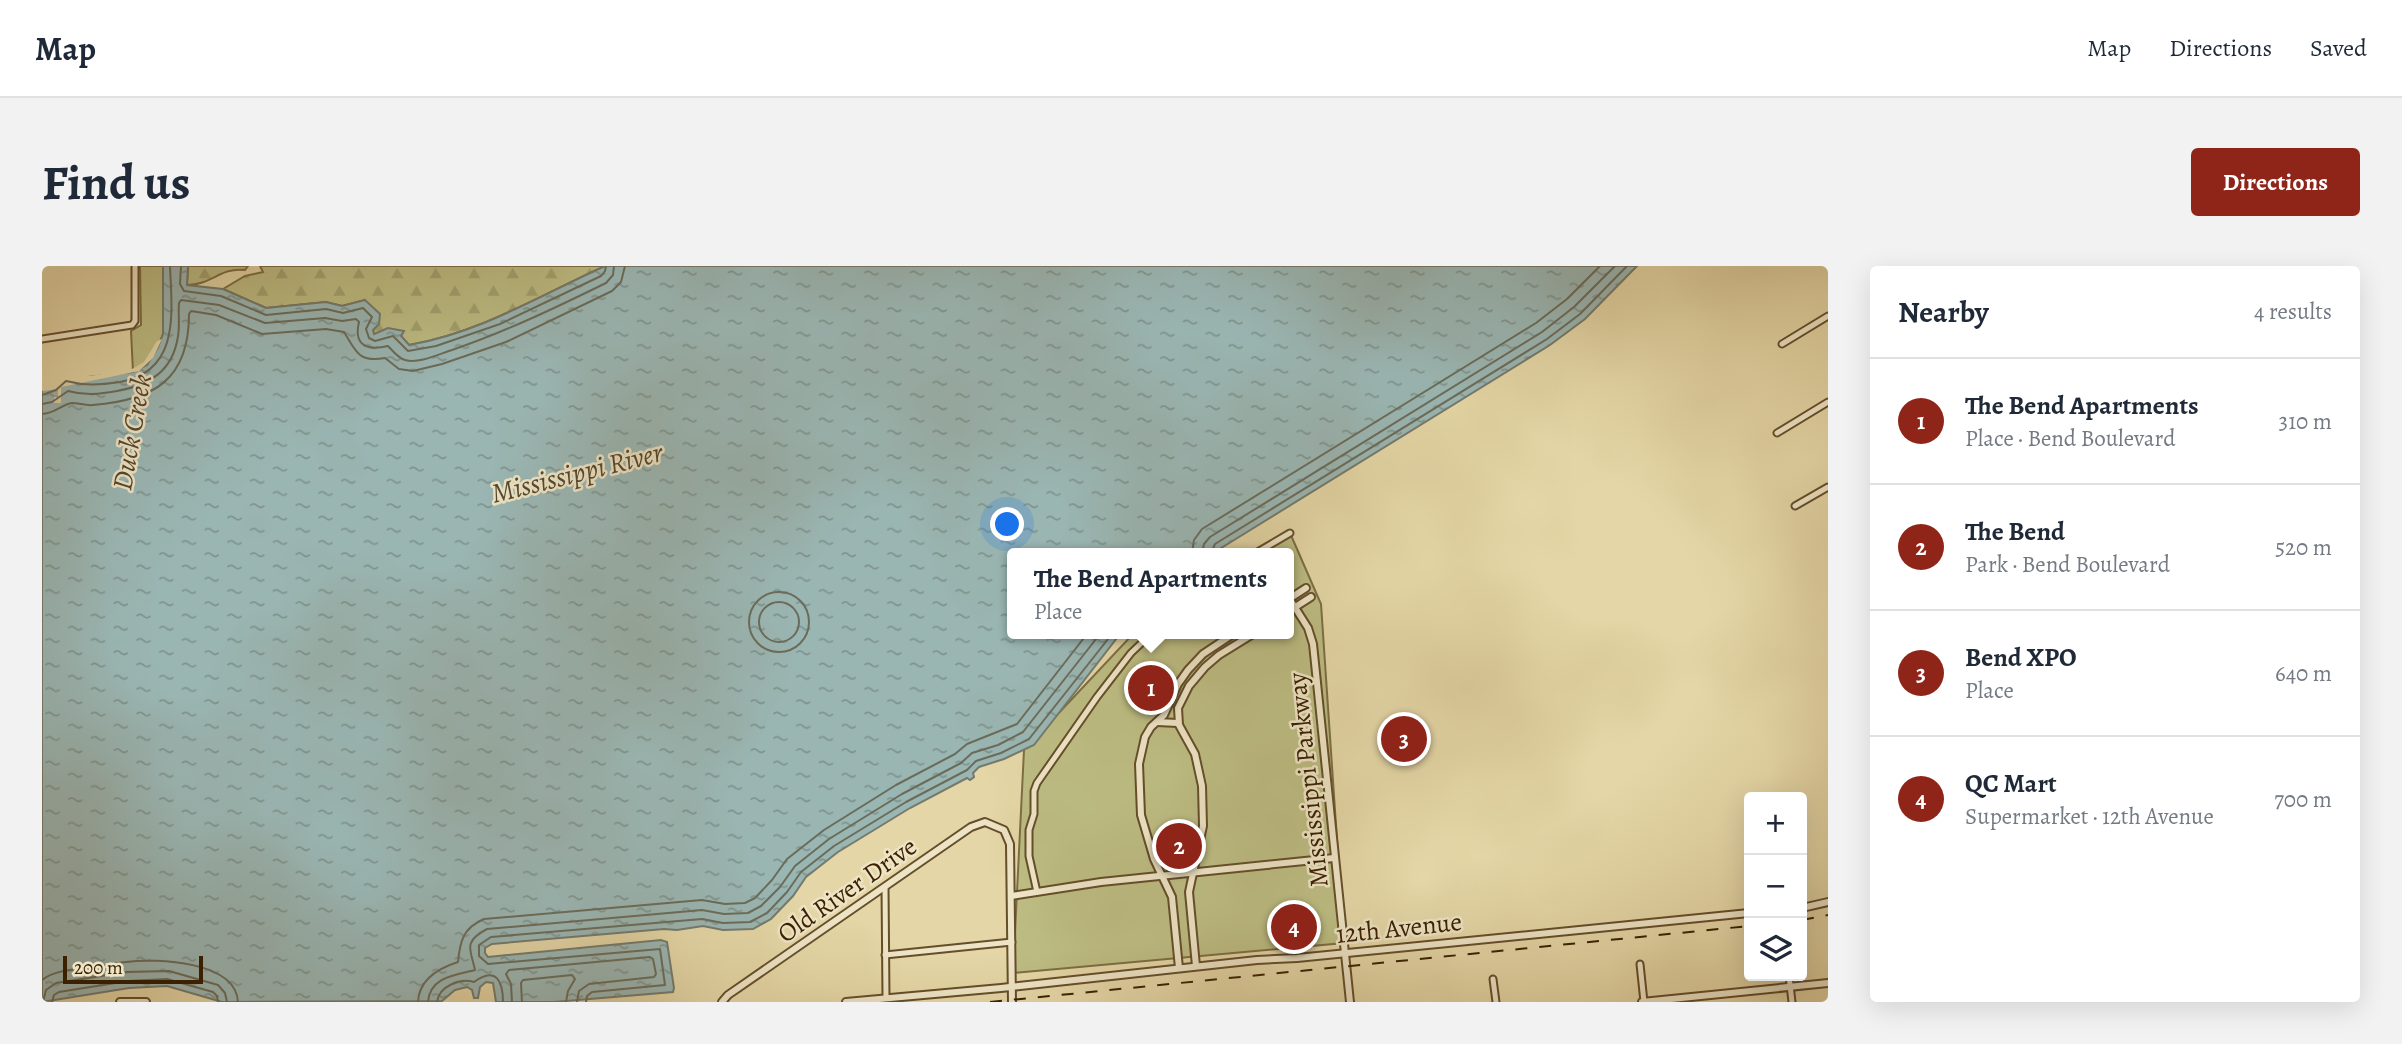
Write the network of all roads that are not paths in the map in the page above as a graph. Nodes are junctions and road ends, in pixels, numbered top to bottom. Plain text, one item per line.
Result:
1 (135, 266) edge
2 (1828, 316) edge
3 (42, 339) edge
4 (1783, 344) dead end
5 (1828, 402) edge
6 (1777, 433) dead end
7 (1828, 487) edge
8 (1795, 506) dead end
9 (1290, 533) dead end
10 (1264, 548) edge
11 (1306, 588) dead end
12 (1294, 596) edge
13 (1311, 597) dead end
14 (1294, 609) edge
15 (1294, 612) edge
16 (1146, 639) edge
17 (1226, 639) edge
18 (1245, 639) edge
19 (1157, 722) junction
20 (1178, 723) junction
21 (1334, 858) junction
22 (1194, 872) junction
23 (1164, 875) junction
24 (885, 887) junction
25 (1037, 892) junction
26 (1011, 896) junction
27 (1828, 902) edge
28 (1807, 907) edge
29 (1744, 913) edge
30 (1012, 942) junction
31 (1345, 953) junction
32 (885, 955) junction
33 (1640, 964) dead end
34 (1196, 966) junction
35 (1179, 968) junction
36 (1493, 979) dead end
37 (1789, 981) edge
38 (1828, 983) edge
39 (1012, 986) junction
40 (1790, 987) junction
41 (886, 998) junction
42 (120, 1002) edge
43 (146, 1002) edge
44 (722, 1002) edge
45 (846, 1002) edge
46 (1012, 1002) edge
47 (1350, 1002) edge
48 (1496, 1002) edge
49 (1643, 1002) edge
50 (1792, 1002) edge

1 - 3 street
2 - 4 street
5 - 6 street
7 - 8 street
9 - 10 street
11 - 12 street
13 - 14 street
15 - 21 street, Mississippi Parkway
16 - 25 street
17 - 19 street
18 - 20 street
19 - 20 street
19 - 23 street
20 - 22 street
21 - 22 street
21 - 31 street, Mississippi Parkway
22 - 23 street
22 - 34 street
23 - 25 street
23 - 35 street
24 - 26 street, Old River Drive
24 - 32 street
24 - 44 street, Old River Drive
25 - 26 street
26 - 30 street
27 - 28 street
29 - 31 street, 12th Avenue
30 - 32 street
30 - 39 street
31 - 34 street, 12th Avenue
31 - 47 street, Mississippi Parkway
32 - 41 street
33 - 49 street
34 - 35 street, 12th Avenue
35 - 39 street, 12th Avenue
36 - 48 street
37 - 40 street
38 - 40 street
39 - 41 street, 12th Avenue
39 - 46 street
40 - 49 street
40 - 50 street
41 - 45 street, 12th Avenue
42 - 43 street

